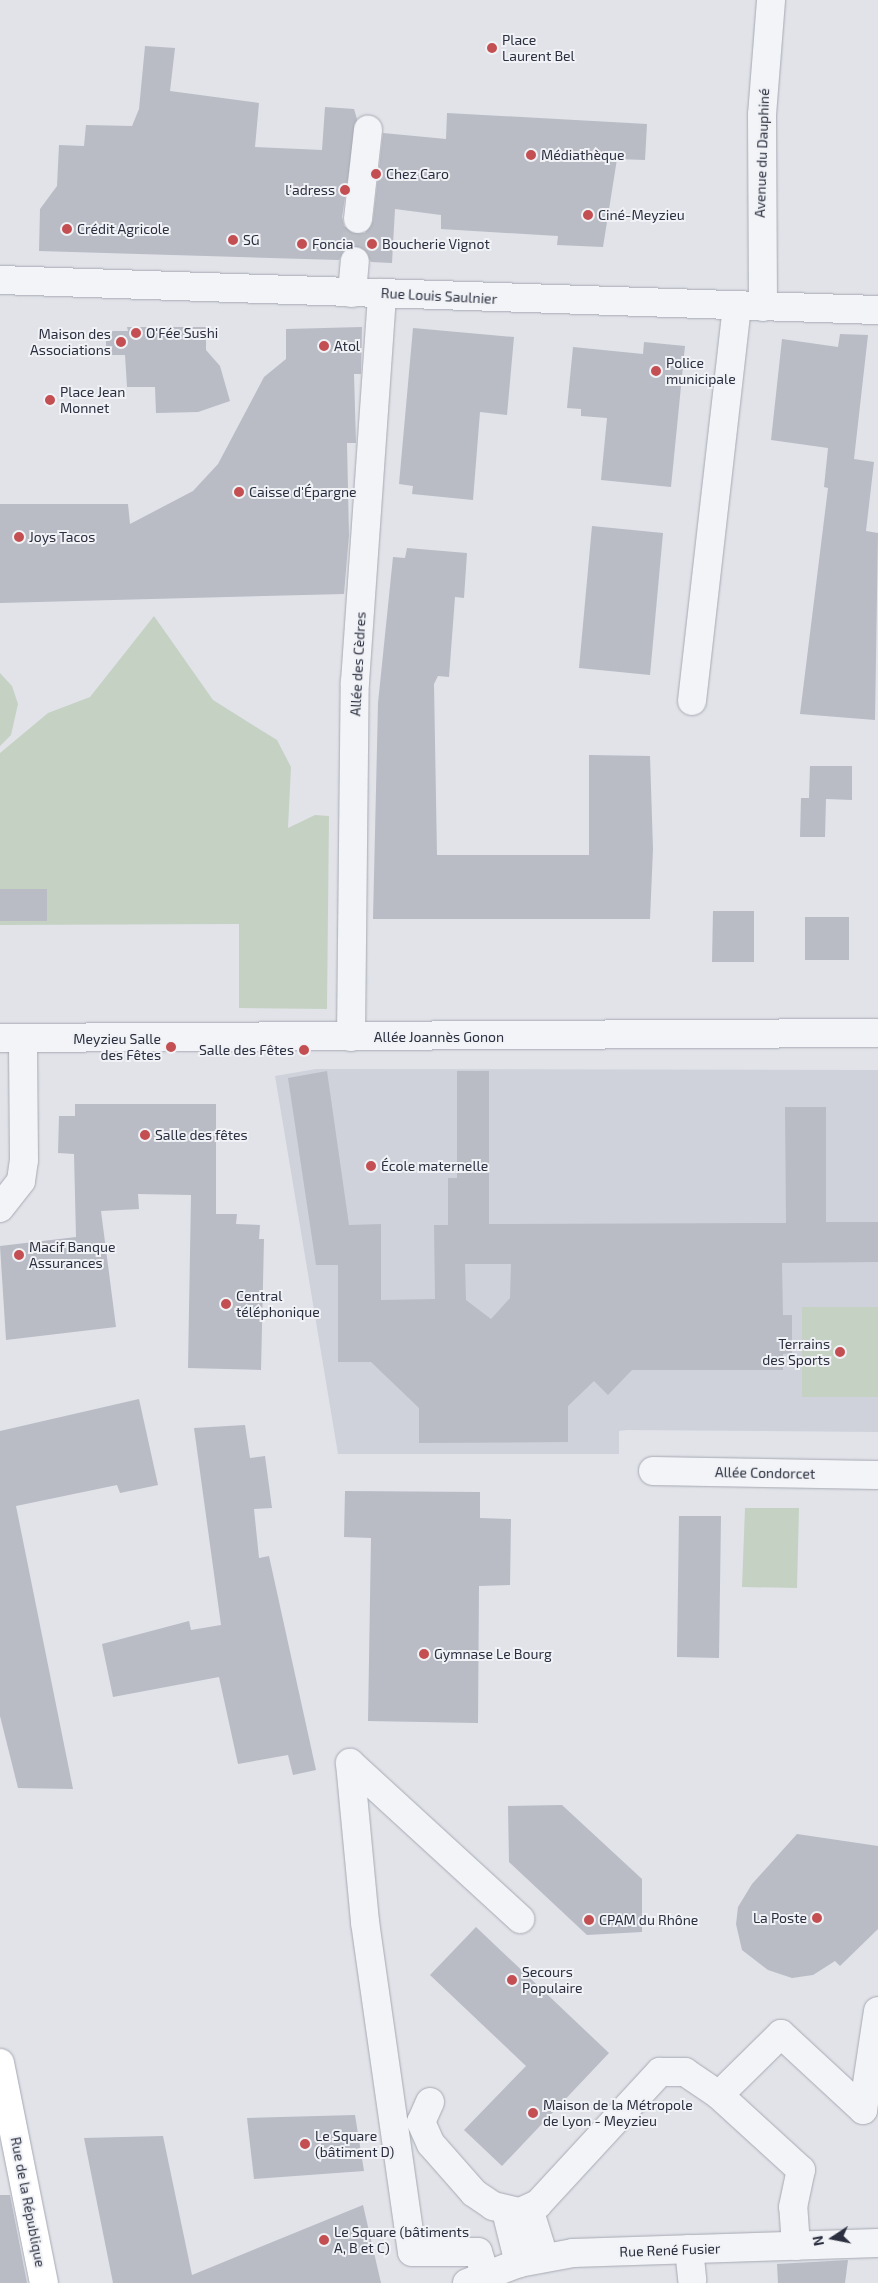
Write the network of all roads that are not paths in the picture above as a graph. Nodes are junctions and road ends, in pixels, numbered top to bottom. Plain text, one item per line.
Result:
1 (771, 0) edge
2 (368, 130) dead end
3 (358, 219) tunnel mouth
4 (355, 261) tunnel mouth
5 (0, 280) edge
6 (352, 293) junction
7 (382, 293) junction
8 (750, 307) junction
9 (878, 310) edge
10 (692, 701) dead end
11 (878, 1033) edge
12 (352, 1037) junction
13 (11, 1038) edge
14 (0, 1208) edge
15 (653, 1471) dead end
16 (878, 1475) edge
17 (520, 1919) dead end
18 (878, 2011) edge
19 (0, 2063) edge
20 (719, 2095) junction
21 (430, 2102) dead end
22 (518, 2211) junction
23 (878, 2243) edge
24 (796, 2246) junction
25 (689, 2249) junction
26 (530, 2266) edge
27 (477, 2280) edge
28 (692, 2280) dead end
29 (44, 2283) edge

1 - 8 street, Avenue du Dauphiné
2 - 3 street
4 - 6 street
5 - 6 street, Rue Louis Saulnier
6 - 7 street, Rue Louis Saulnier
7 - 8 street, Rue Louis Saulnier
7 - 12 street, Allée des Cèdres
8 - 9 street, Rue Louis Saulnier
8 - 10 street, Avenue du Dauphiné
11 - 12 street, Allée Joannès Gonon
12 - 13 street, Allée Joannès Gonon
13 - 14 street
15 - 16 street, Allée Condorcet
17 - 27 street
18 - 20 street
19 - 29 main road, Rue de la République
20 - 22 street
20 - 24 street
21 - 22 street
22 - 26 street
23 - 24 street, Rue René Fusier
24 - 25 street, Rue René Fusier
25 - 26 street, Rue René Fusier
25 - 28 street
26 - 27 street, Rue René Fusier

